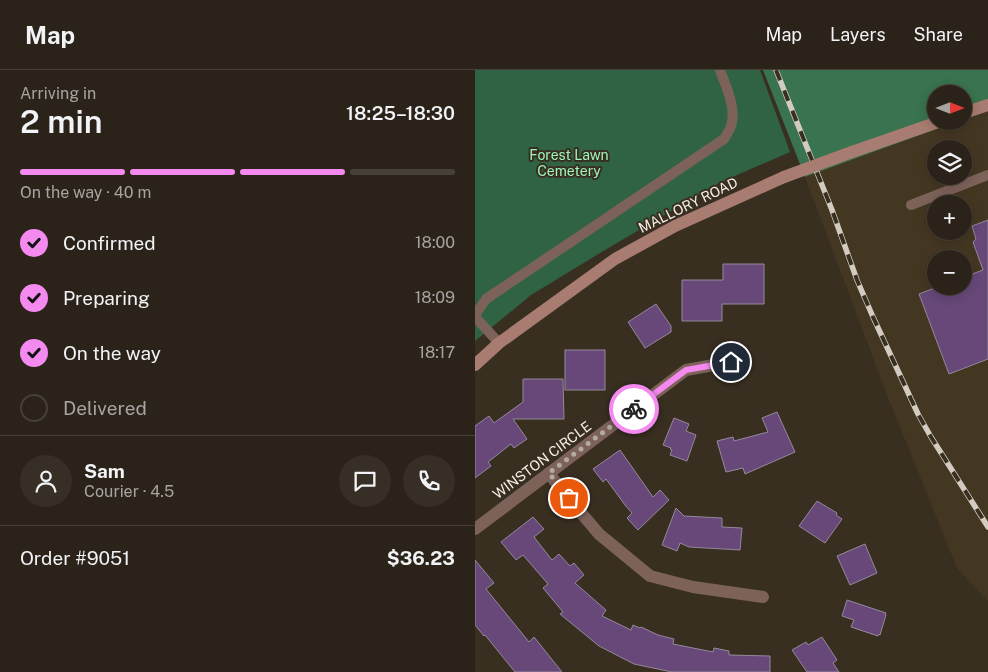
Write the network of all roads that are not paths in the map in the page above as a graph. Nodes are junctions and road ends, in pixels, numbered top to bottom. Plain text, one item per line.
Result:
1 (720, 70) edge
2 (988, 105) edge
3 (973, 110) edge
4 (927, 126) edge
5 (988, 174) edge
6 (911, 205) dead end
7 (475, 316) edge
8 (499, 343) junction
9 (731, 362) dead end
10 (475, 364) edge
11 (549, 473) junction
12 (475, 529) edge
13 (763, 596) dead end

1 - 7 lane
2 - 3 street
4 - 8 street, MALLORY ROAD, bridge
5 - 6 lane
7 - 8 lane
8 - 10 street, MALLORY ROAD
9 - 11 street, WINSTON CIRCLE
11 - 12 street, WINSTON CIRCLE
11 - 13 street

